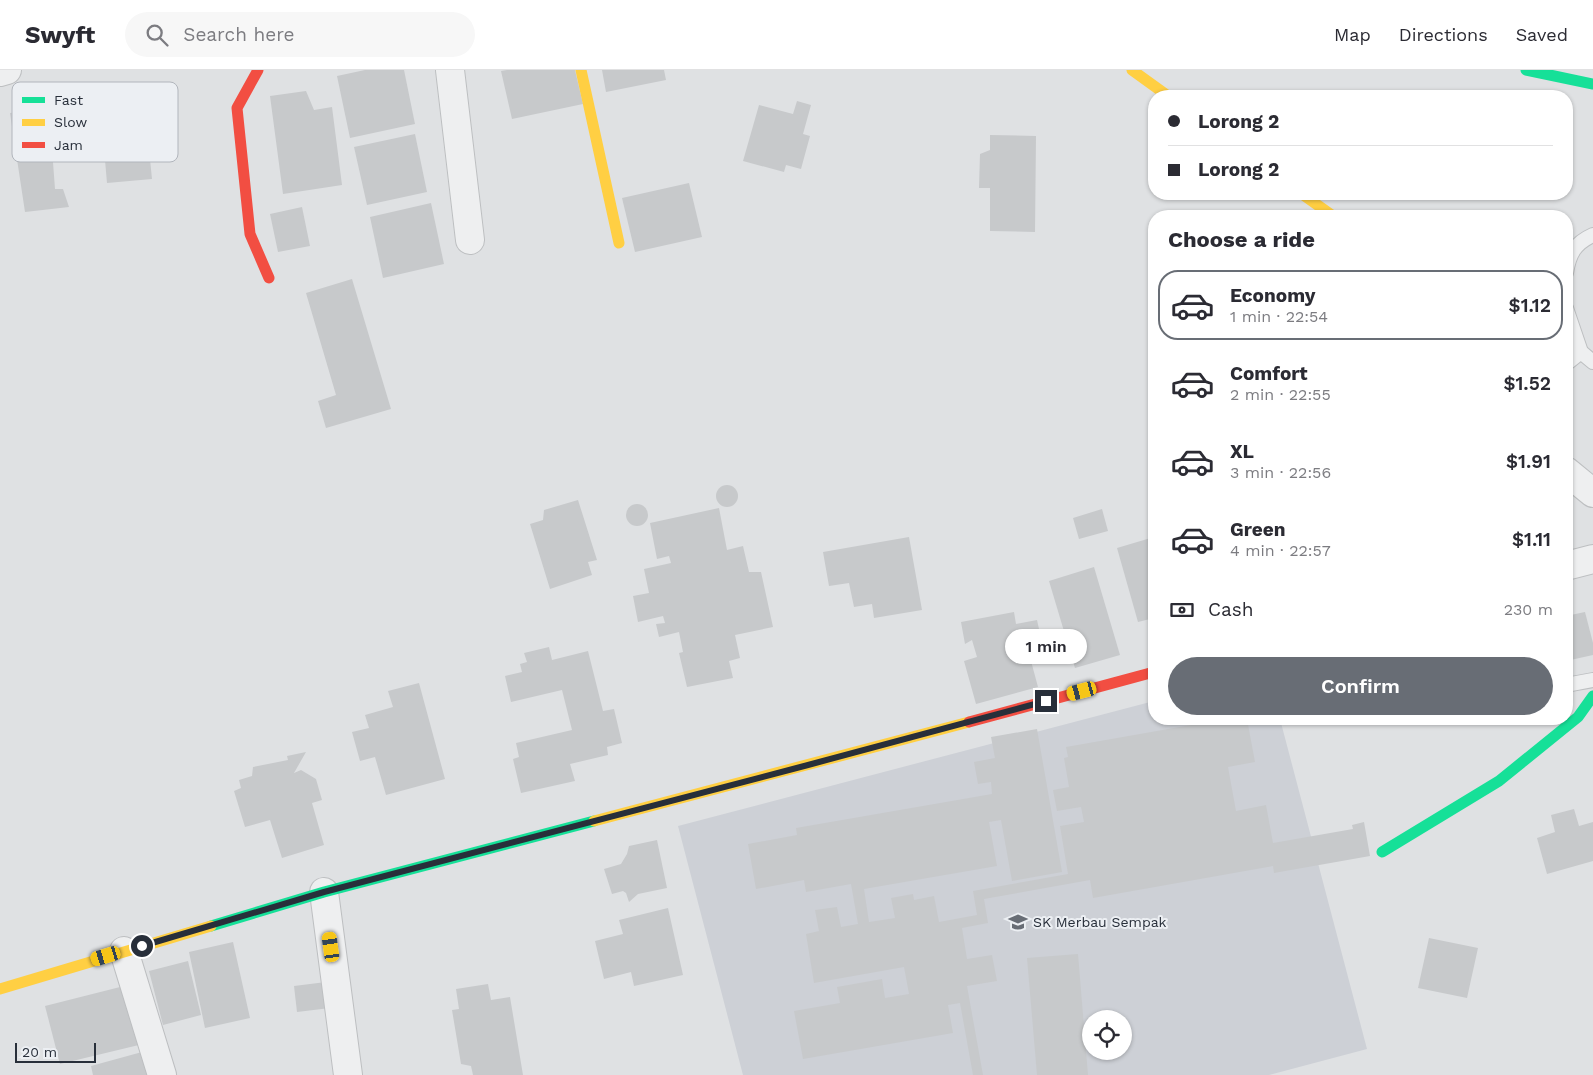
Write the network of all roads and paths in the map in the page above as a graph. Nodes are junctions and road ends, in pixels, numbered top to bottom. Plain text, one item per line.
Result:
1 (7, 70) edge
2 (258, 70) edge
3 (450, 70) edge
4 (581, 70) edge
5 (1132, 70) edge
6 (1526, 70) edge
7 (0, 72) edge
8 (1593, 84) edge
9 (1160, 90) edge
10 (1310, 200) edge
11 (1325, 210) edge
12 (1593, 235) edge
13 (470, 240) dead end
14 (619, 243) dead end
15 (1573, 252) edge
16 (269, 278) dead end
17 (1573, 329) edge
18 (1581, 352) junction
19 (1573, 358) edge
20 (1593, 362) edge
21 (1573, 476) edge
22 (1593, 493) edge
23 (1593, 559) edge
24 (1573, 564) edge
25 (1148, 674) edge
26 (1593, 680) edge
27 (1573, 684) edge
28 (1593, 696) edge
29 (1573, 721) edge
30 (1568, 725) edge
31 (1382, 852) dead end
32 (324, 892) junction
33 (124, 951) junction
34 (0, 989) edge
35 (162, 1075) edge
36 (348, 1075) edge

1 - 7 street
2 - 16 main road
3 - 13 street
4 - 14 main road
5 - 9 main road
6 - 8 main road
10 - 11 main road
12 - 15 lane
17 - 18 lane
18 - 19 lane
18 - 20 lane
21 - 22 street
23 - 24 street
25 - 32 main road
26 - 27 lane
28 - 29 main road
30 - 31 main road
32 - 33 main road
32 - 36 street
33 - 34 main road
33 - 35 street

